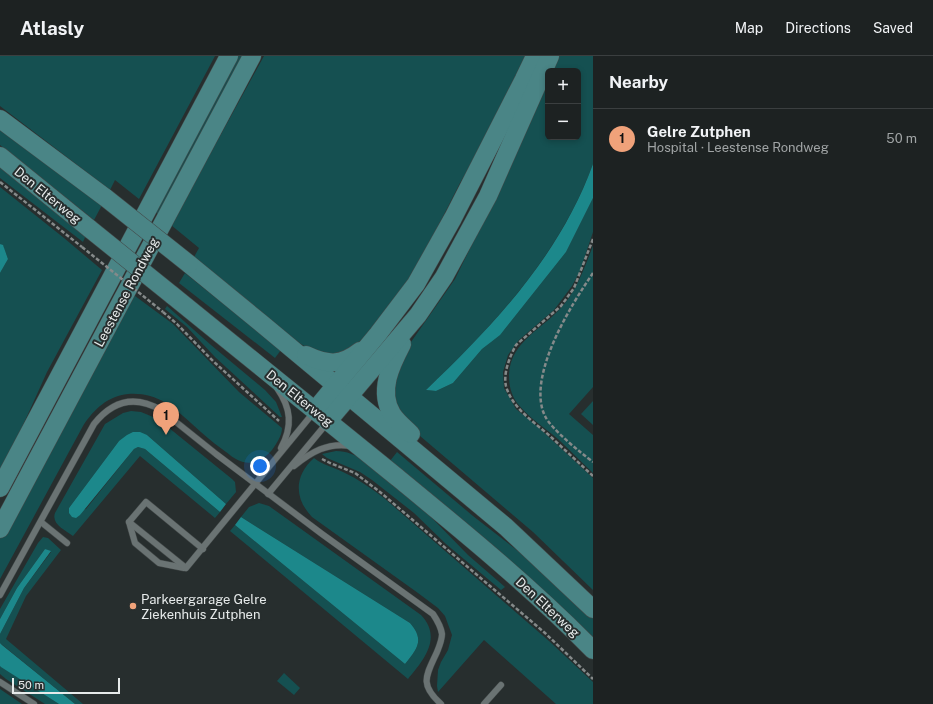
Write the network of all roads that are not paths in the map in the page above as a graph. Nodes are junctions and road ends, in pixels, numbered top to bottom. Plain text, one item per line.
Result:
1 (229, 56) edge
2 (252, 56) edge
3 (535, 56) edge
4 (550, 56) edge
5 (4, 121) edge
6 (0, 156) edge
7 (418, 315) junction
8 (378, 334) junction
9 (280, 339) junction
10 (258, 364) junction
11 (342, 391) junction
12 (322, 416) junction
13 (364, 451) junction
14 (270, 466) junction
15 (282, 476) junction
16 (255, 484) junction
17 (0, 488) edge
18 (268, 494) junction
19 (41, 522) junction
20 (129, 522) junction
21 (0, 529) edge
22 (67, 543) dead end
23 (202, 548) junction
24 (186, 568) junction
25 (0, 595) edge
26 (593, 596) edge
27 (593, 609) edge
28 (593, 650) edge
29 (0, 682) edge
30 (501, 685) dead end
31 (34, 704) edge
32 (441, 704) edge
33 (484, 704) edge

1 - 17 main road, Leestense Rondweg
2 - 21 main road, Leestense Rondweg
3 - 8 main road
4 - 7 main road
5 - 9 main road, bridge
6 - 10 main road, Den Elterweg, bridge
7 - 11 main road
7 - 26 main road
8 - 9 main road
8 - 11 main road
9 - 11 main road
10 - 12 main road, Den Elterweg
10 - 14 lane
11 - 12 main road
11 - 27 main road
12 - 13 main road, Den Elterweg
12 - 14 lane
12 - 15 lane
13 - 15 lane
13 - 28 main road, Den Elterweg
14 - 16 lane
15 - 18 lane
16 - 18 lane
16 - 19 lane
16 - 23 lane
18 - 32 lane
19 - 22 lane
19 - 25 lane
20 - 23 lane
20 - 24 lane
20 - 24 lane
23 - 24 lane
29 - 31 lane
30 - 33 lane

